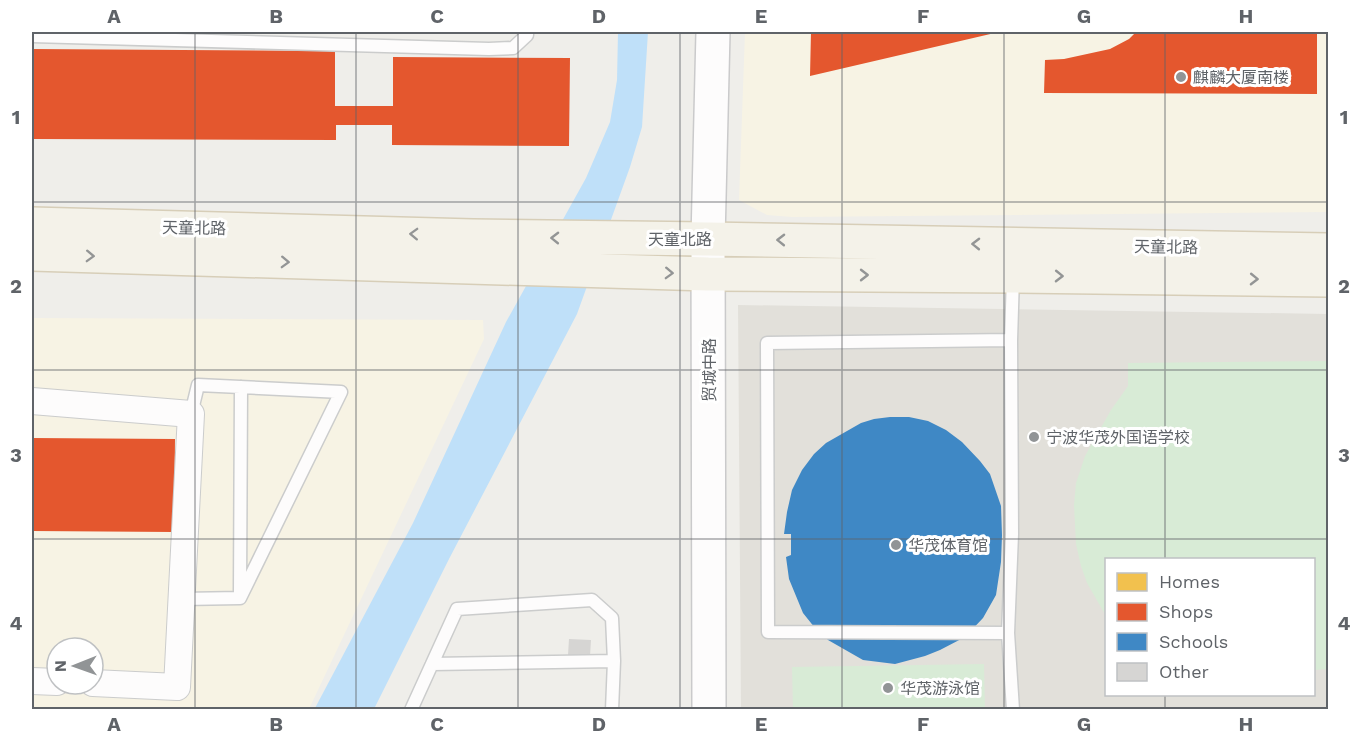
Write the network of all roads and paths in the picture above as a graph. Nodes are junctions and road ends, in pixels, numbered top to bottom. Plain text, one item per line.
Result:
1 (527, 32) edge
2 (713, 32) edge
3 (32, 36) edge
4 (32, 224) edge
5 (708, 239) junction
6 (1329, 250) edge
7 (32, 254) edge
8 (1013, 260) junction
9 (708, 274) junction
10 (1329, 280) edge
11 (1011, 340) junction
12 (241, 387) junction
13 (32, 401) edge
14 (191, 414) junction
15 (240, 598) junction
16 (182, 599) junction
17 (1008, 633) junction
18 (614, 661) junction
19 (432, 664) junction
20 (105, 684) edge
21 (411, 710) edge
22 (612, 710) edge
23 (709, 710) edge
24 (1013, 710) edge

1 - 3 lane
2 - 5 main road, 贸城中路
5 -> 4 main road, 天童北路
8 -> 5 main road, 天童北路
5 - 9 main road, 贸城中路
6 - 8 main road, 天童北路
7 -> 9 main road
9 -> 8 main road
8 -> 10 main road
8 - 11 lane
9 - 23 main road, 贸城中路
11 - 17 lane
11 - 17 lane
12 - 14 lane
12 - 15 lane
12 - 15 lane
13 - 14 street
14 - 16 street
15 - 16 lane
16 - 20 street
17 - 24 lane
18 - 19 lane
18 - 19 lane
18 - 22 lane
19 - 21 lane

